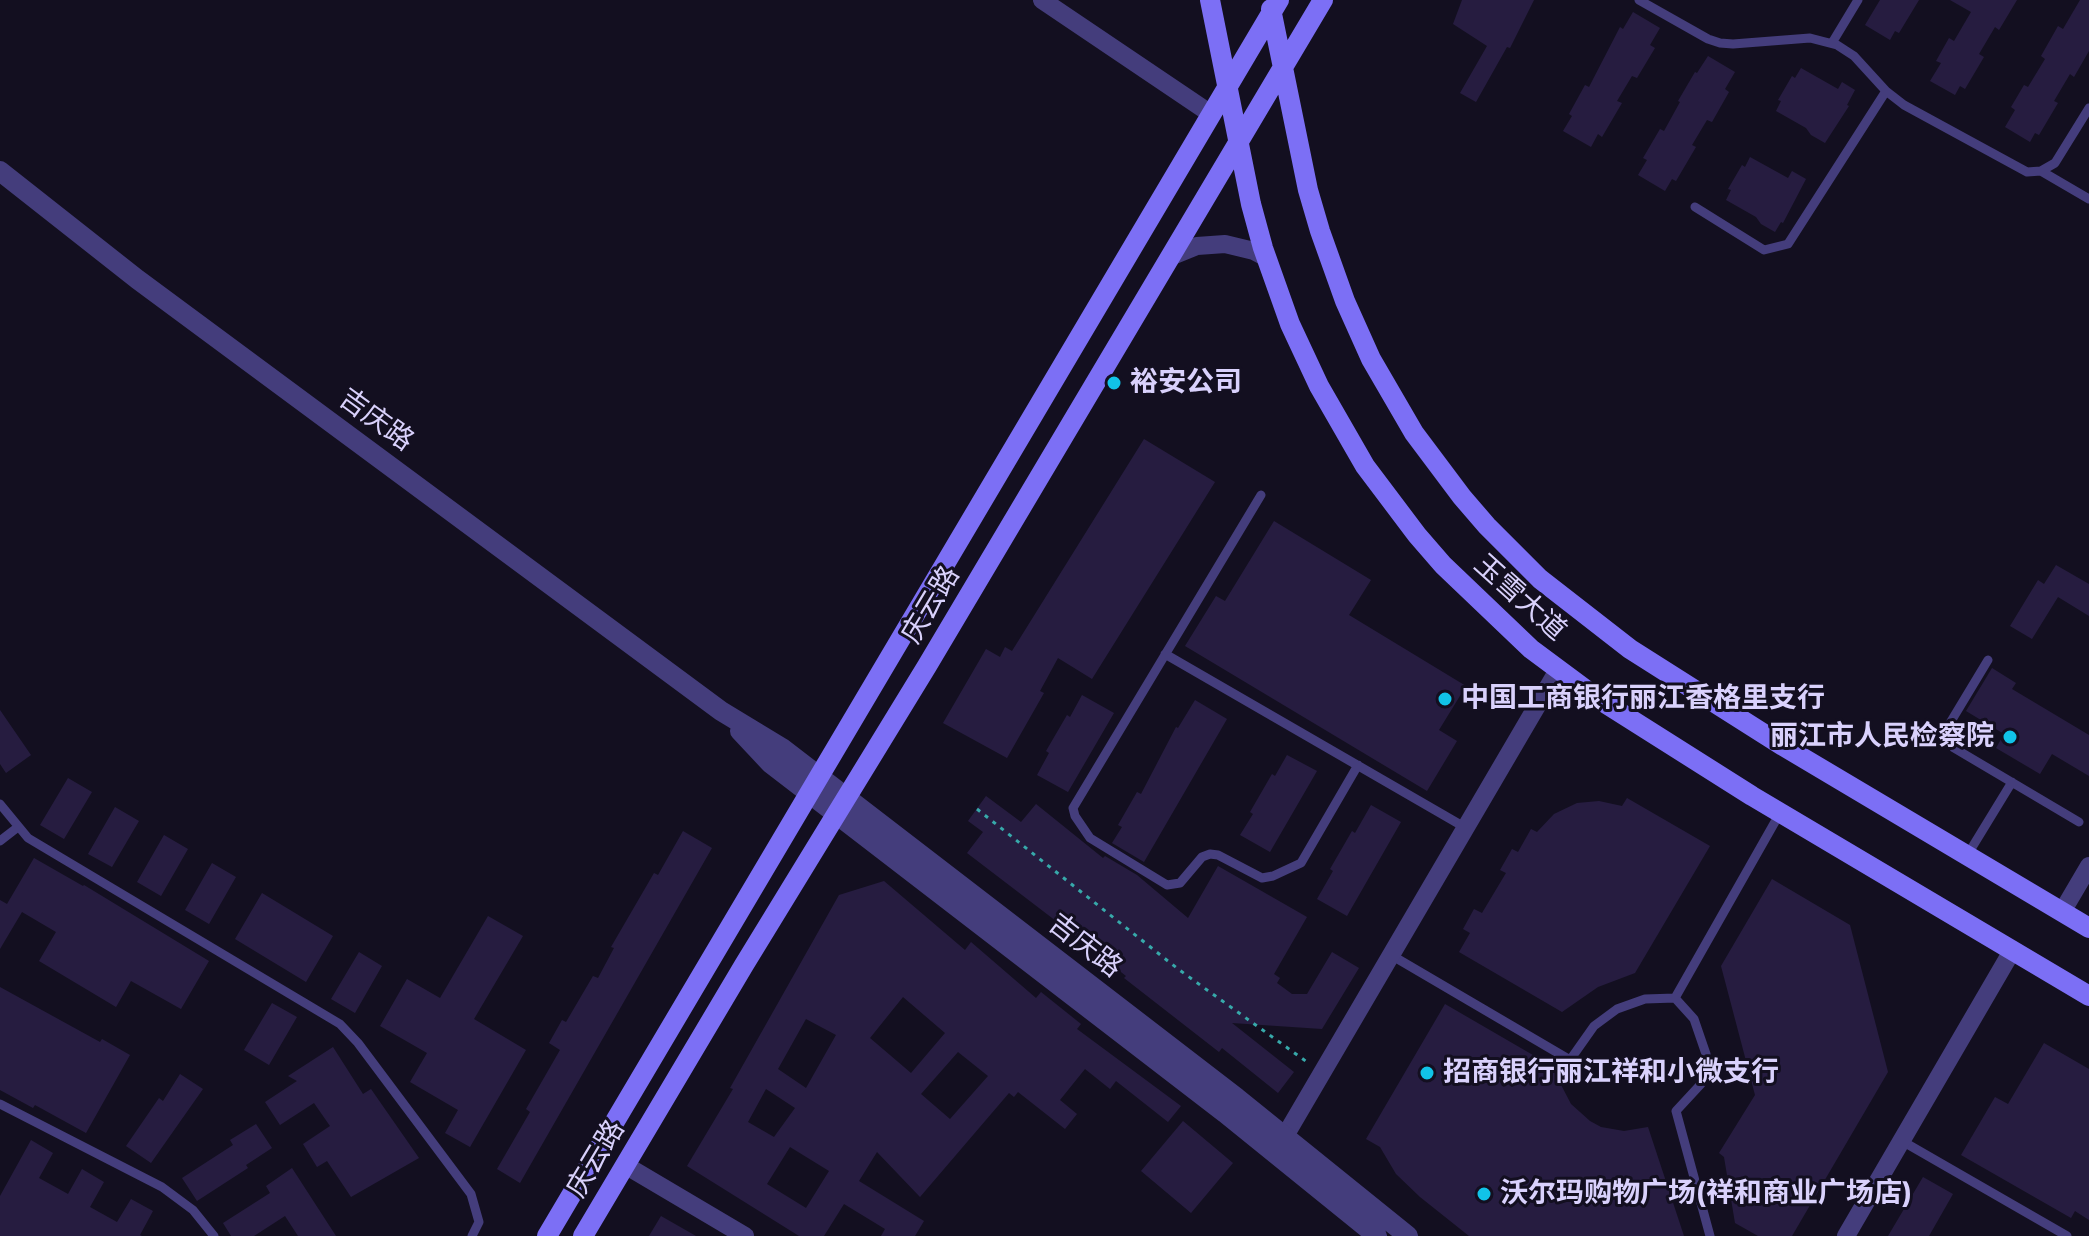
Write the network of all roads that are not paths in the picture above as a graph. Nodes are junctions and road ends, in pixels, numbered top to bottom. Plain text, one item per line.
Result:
1 (1042, 0) edge
2 (1210, 0) edge
3 (1323, 0) edge
4 (1639, 0) edge
5 (1858, 0) edge
6 (1273, 4) edge
7 (1832, 43) junction
8 (1283, 68) junction
9 (1227, 88) junction
10 (1886, 91) junction
11 (2089, 108) edge
12 (1211, 114) junction
13 (1238, 142) junction
14 (0, 171) edge
15 (2041, 171) junction
16 (2089, 199) edge
17 (1695, 207) dead end
18 (1170, 257) junction
19 (1267, 258) junction
20 (1261, 495) dead end
21 (1165, 654) junction
22 (1988, 660) dead end
23 (1558, 670) junction
24 (1358, 765) junction
25 (2012, 782) junction
26 (814, 785) junction
27 (0, 804) edge
28 (841, 806) junction
29 (1780, 813) junction
30 (2079, 822) dead end
31 (18, 827) junction
32 (1466, 828) junction
33 (0, 841) edge
34 (1967, 856) junction
35 (2089, 866) edge
36 (2062, 912) junction
37 (2089, 928) edge
38 (2012, 951) junction
39 (1391, 955) junction
40 (2089, 996) edge
41 (1675, 998) junction
42 (0, 1104) edge
43 (1285, 1136) junction
44 (1902, 1141) junction
45 (625, 1165) junction
46 (214, 1236) edge
47 (472, 1236) edge
48 (547, 1236) edge
49 (583, 1236) edge
50 (745, 1236) edge
51 (1377, 1236) edge
52 (1408, 1236) edge
53 (1710, 1236) edge
54 (1846, 1236) edge
55 (2067, 1236) edge

1 - 12 street
2 - 9 main road, 玉雪大道
3 - 8 main road, 庆云路
4 - 7 lane
5 - 7 lane
6 - 8 main road, 玉雪大道
6 - 9 main road, 庆云路
7 - 10 lane
8 - 13 main road, 庆云路
8 - 34 main road, 玉雪大道
9 - 12 main road, 庆云路
9 - 13 main road, 玉雪大道
10 - 15 lane
10 - 17 lane
11 - 15 lane
12 - 26 main road, 庆云路
13 - 18 main road, 庆云路
13 - 19 main road, 玉雪大道
14 - 26 street, 吉庆路
15 - 16 lane
18 - 19 street
18 - 28 main road, 庆云路
19 - 23 main road, 玉雪大道
20 - 21 lane
21 - 24 lane
21 - 24 lane
22 - 25 lane
23 - 29 main road, 玉雪大道
23 - 32 street
24 - 32 lane
25 - 30 lane
25 - 34 lane
26 - 28 street, 吉庆路
26 - 48 main road, 庆云路
27 - 31 lane
28 - 43 street, 吉庆路
28 - 45 main road, 庆云路
28 - 51 street, 吉庆路
29 - 38 main road, 玉雪大道
29 - 41 lane
31 - 33 lane
31 - 47 lane
32 - 39 street
34 - 36 main road, 玉雪大道
35 - 36 street
36 - 37 main road, 玉雪大道
38 - 40 main road, 玉雪大道
38 - 44 street
39 - 41 lane
39 - 43 street
41 - 53 lane
42 - 46 lane
43 - 52 street, 吉庆路
44 - 54 street
44 - 55 lane
45 - 49 main road, 庆云路
45 - 50 street

